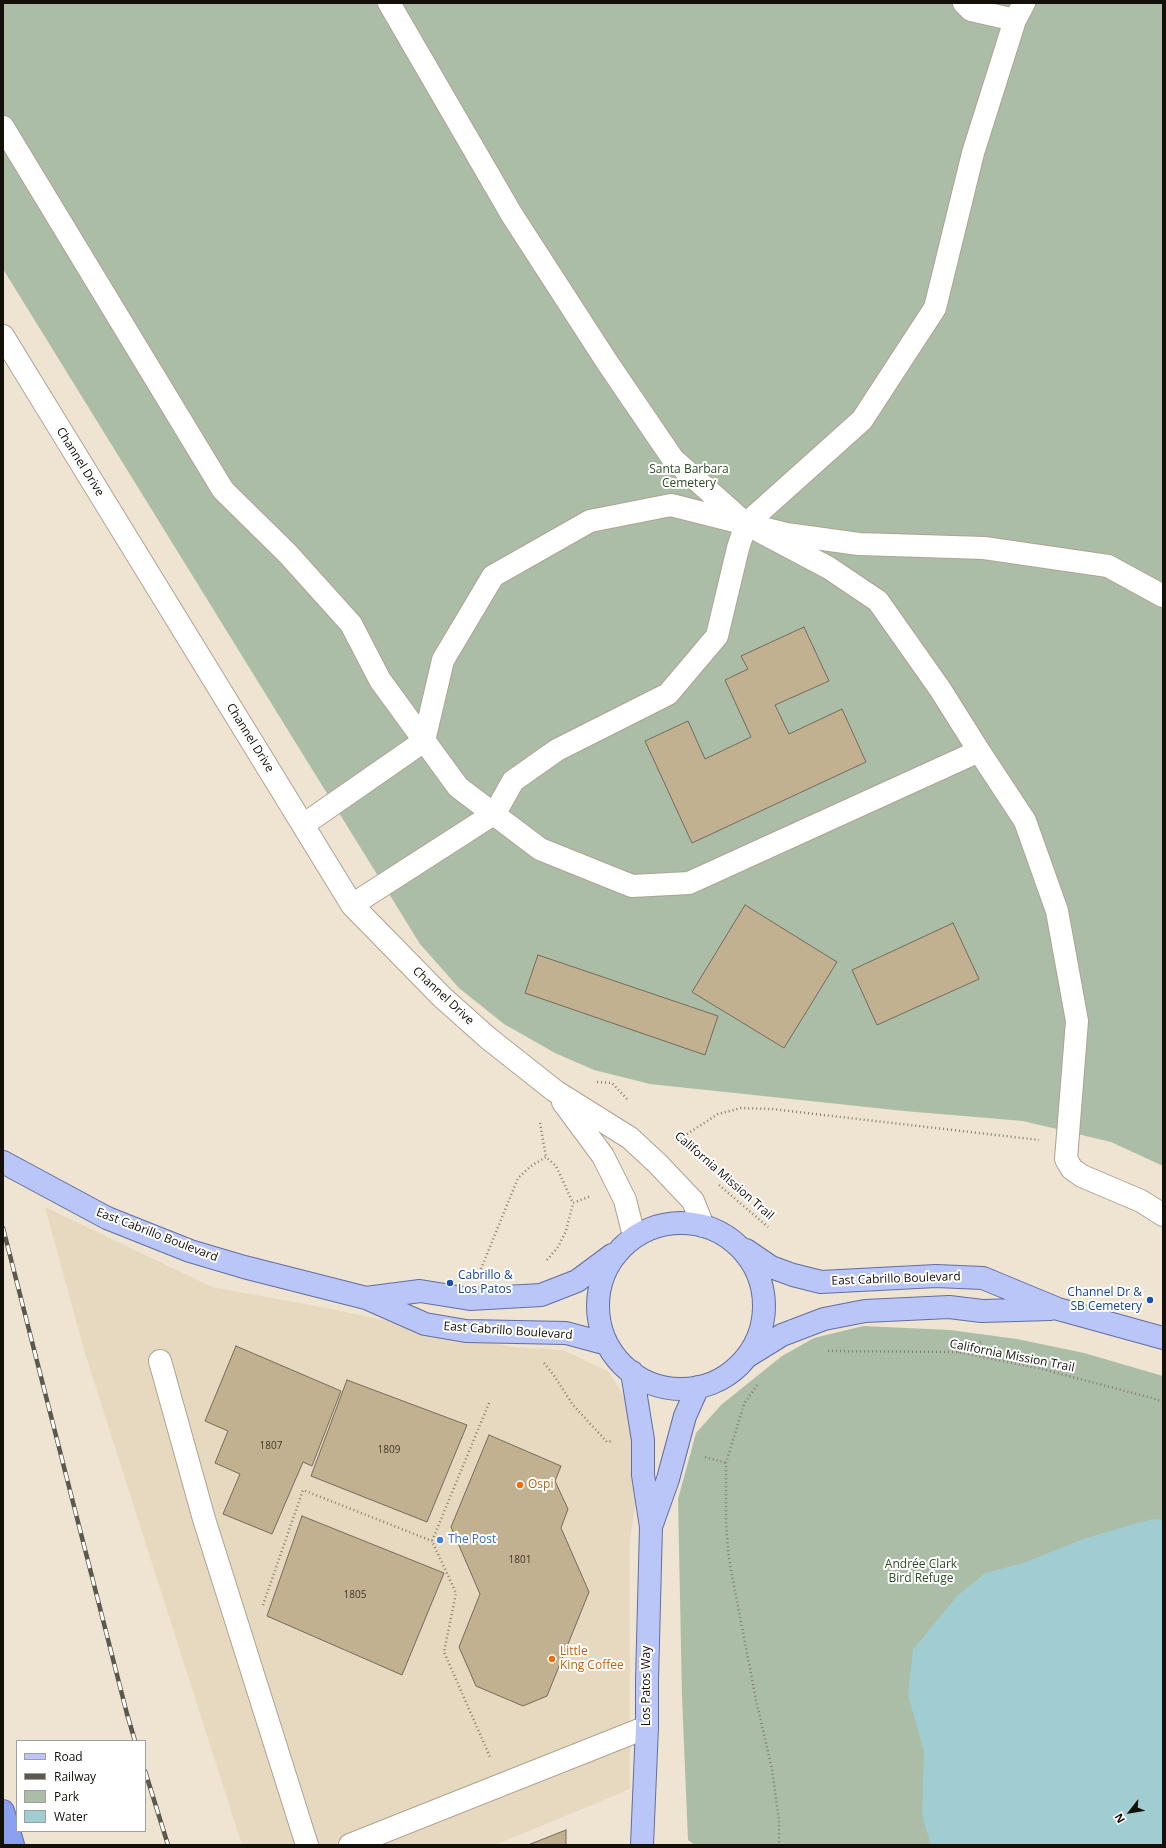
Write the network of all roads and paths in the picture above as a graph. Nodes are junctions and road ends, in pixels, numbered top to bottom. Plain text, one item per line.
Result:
1 (388, 3) edge
2 (964, 3) edge
3 (1019, 12) edge
4 (3, 127) edge
5 (3, 336) edge
6 (746, 524) junction
7 (1163, 596) edge
8 (424, 741) junction
9 (979, 751) junction
10 (495, 814) junction
11 (303, 825) junction
12 (352, 905) junction
13 (612, 1083) dead end
14 (555, 1092) junction
15 (633, 1104) dead end
16 (1045, 1141) dead end
17 (675, 1146) dead end
18 (3, 1162) edge
19 (716, 1182) dead end
20 (592, 1196) dead end
21 (573, 1203) junction
22 (1163, 1215) edge
23 (703, 1226) junction
24 (769, 1228) dead end
25 (626, 1243) junction
26 (736, 1244) junction
27 (542, 1264) dead end
28 (478, 1276) dead end
29 (366, 1298) junction
30 (1058, 1309) junction
31 (1163, 1338) edge
32 (607, 1344) junction
33 (831, 1350) dead end
34 (747, 1356) junction
35 (539, 1357) dead end
36 (160, 1361) dead end
37 (632, 1372) junction
38 (760, 1379) dead end
39 (698, 1387) junction
40 (1163, 1402) edge
41 (489, 1403) dead end
42 (619, 1441) dead end
43 (651, 1527) junction
44 (432, 1541) junction
45 (241, 1635) junction
46 (647, 1727) junction
47 (502, 1785) junction
48 (3, 1811) edge
49 (13, 1845) edge
50 (308, 1845) edge
51 (350, 1845) edge
52 (642, 1845) edge
53 (779, 1845) edge

1 - 6 street
2 - 3 street
3 - 6 street
4 - 8 street
5 - 11 street, Channel Drive
6 - 7 street
6 - 8 street
6 - 9 street
6 - 10 street
8 - 10 street
8 - 11 street
9 - 10 street
9 - 22 street
10 - 12 street
11 - 12 street, Channel Drive
12 - 14 street, Channel Drive
13 - 15 path
14 - 23 street, Channel Drive
14 - 25 street, Channel Drive
16 - 17 path
18 - 29 main road, East Cabrillo Boulevard
19 - 24 path, California Mission Trail
20 - 21 path
21 - 27 path
21 - 28 path
23 - 25 main road, East Cabrillo Boulevard
23 - 26 main road, East Cabrillo Boulevard
25 - 29 main road, East Cabrillo Boulevard
25 - 32 main road
26 - 30 main road, East Cabrillo Boulevard
26 - 34 main road
29 - 32 main road, East Cabrillo Boulevard
30 - 31 main road, East Cabrillo Boulevard
30 - 34 main road, East Cabrillo Boulevard
32 - 37 main road
33 - 40 path, California Mission Trail
34 - 39 main road
35 - 42 path
36 - 45 street
37 - 39 main road
37 - 43 main road, Los Patos Way
38 - 53 path
39 - 43 main road, Los Patos Way
41 - 44 path
43 - 46 main road, Los Patos Way
44 - 45 path
44 - 47 path
45 - 50 street
46 - 47 street
46 - 52 main road, Los Patos Way
47 - 51 street
48 - 49 highway

